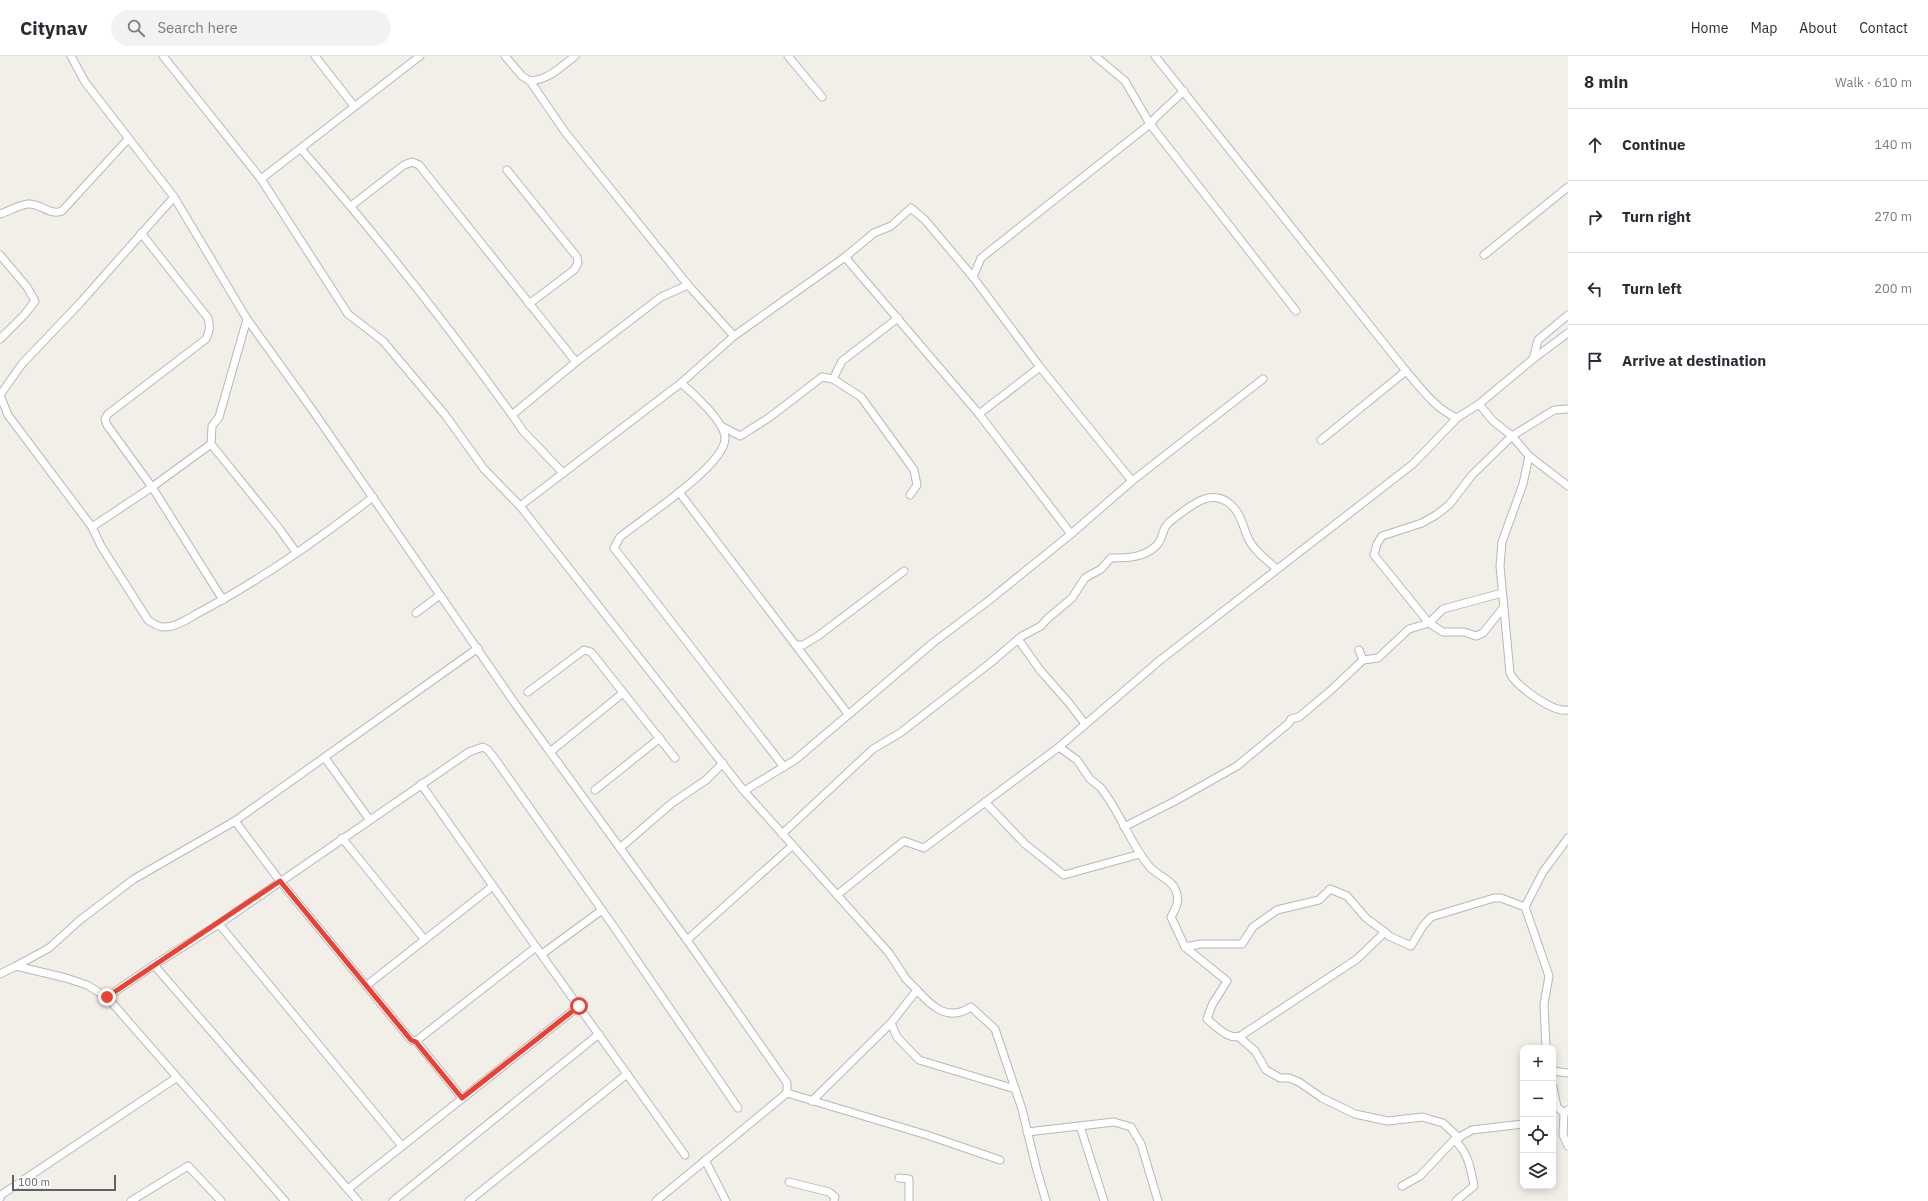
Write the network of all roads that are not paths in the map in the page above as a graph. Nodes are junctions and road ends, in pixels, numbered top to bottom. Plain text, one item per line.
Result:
1 (71, 56) edge
2 (163, 56) edge
3 (315, 56) edge
4 (420, 56) edge
5 (505, 56) edge
6 (575, 56) edge
7 (788, 56) edge
8 (1094, 56) edge
9 (1155, 56) edge
10 (530, 81) junction
11 (1184, 91) junction
12 (822, 97) dead end
13 (354, 106) junction
14 (1150, 124) junction
15 (128, 139) junction
16 (301, 149) junction
17 (507, 170) dead end
18 (261, 179) junction
19 (1568, 187) edge
20 (174, 197) junction
21 (351, 206) junction
22 (0, 214) edge
23 (142, 233) junction
24 (0, 255) edge
25 (1484, 255) dead end
26 (844, 257) junction
27 (973, 277) junction
28 (688, 285) junction
29 (529, 304) junction
30 (1296, 311) dead end
31 (1568, 315) edge
32 (898, 318) junction
33 (247, 319) junction
34 (1568, 333) edge
35 (734, 336) junction
36 (0, 339) edge
37 (1533, 359) junction
38 (576, 362) junction
39 (1040, 367) junction
40 (1406, 371) junction
41 (833, 378) junction
42 (1263, 380) dead end
43 (681, 383) junction
44 (0, 395) edge
45 (1480, 404) junction
46 (1568, 410) edge
47 (979, 414) junction
48 (512, 415) junction
49 (1457, 418) junction
50 (720, 426) junction
51 (1512, 436) junction
52 (1321, 440) dead end
53 (211, 444) junction
54 (1529, 456) junction
55 (563, 473) junction
56 (1132, 481) junction
57 (1568, 486) edge
58 (152, 487) junction
59 (679, 492) junction
60 (910, 495) dead end
61 (373, 497) junction
62 (520, 506) junction
63 (92, 527) junction
64 (1071, 534) junction
65 (296, 552) junction
66 (1276, 569) junction
67 (904, 571) dead end
68 (1502, 593) junction
69 (440, 595) junction
70 (223, 600) junction
71 (1503, 608) junction
72 (416, 613) dead end
73 (1429, 623) junction
74 (1018, 639) junction
75 (796, 645) junction
76 (478, 648) junction
77 (1359, 650) dead end
78 (1363, 660) junction
79 (528, 692) dead end
80 (624, 693) junction
81 (1568, 710) edge
82 (848, 714) junction
83 (1085, 724) junction
84 (660, 738) junction
85 (1059, 747) junction
86 (550, 752) junction
87 (325, 758) junction
88 (675, 758) dead end
89 (723, 763) junction
90 (784, 767) junction
91 (421, 784) junction
92 (595, 790) dead end
93 (744, 791) junction
94 (985, 802) junction
95 (369, 819) junction
96 (235, 821) junction
97 (1124, 827) junction
98 (782, 834) junction
99 (342, 838) junction
100 (1568, 838) edge
101 (792, 846) junction
102 (620, 848) junction
103 (1140, 854) junction
104 (280, 881) junction
105 (493, 886) junction
106 (837, 895) junction
107 (1525, 907) junction
108 (602, 910) junction
109 (219, 924) junction
110 (1385, 932) junction
111 (424, 939) junction
112 (687, 940) junction
113 (536, 947) junction
114 (1185, 948) junction
115 (542, 954) junction
116 (154, 965) junction
117 (16, 966) junction
118 (0, 974) edge
119 (367, 985) junction
120 (917, 990) junction
121 (107, 997) junction
122 (579, 1006) junction
123 (891, 1023) junction
124 (599, 1034) junction
125 (1239, 1037) junction
126 (416, 1042) junction
127 (1546, 1045) edge
128 (1556, 1071) edge
129 (1568, 1073) edge
130 (627, 1074) junction
131 (176, 1078) junction
132 (1015, 1089) junction
133 (787, 1093) junction
134 (462, 1098) junction
135 (812, 1101) junction
136 (738, 1108) dead end
137 (1556, 1109) edge
138 (1566, 1112) edge
139 (1520, 1124) edge
140 (1080, 1126) junction
141 (1027, 1132) junction
142 (1457, 1139) junction
143 (402, 1146) junction
144 (1568, 1146) edge
145 (685, 1155) dead end
146 (705, 1160) junction
147 (1000, 1160) dead end
148 (899, 1178) dead end
149 (789, 1182) dead end
150 (1402, 1186) dead end
151 (348, 1189) junction
152 (0, 1200) edge
153 (131, 1201) edge
154 (221, 1201) edge
155 (285, 1201) edge
156 (358, 1201) edge
157 (393, 1201) edge
158 (469, 1201) edge
159 (656, 1201) edge
160 (726, 1201) edge
161 (834, 1201) edge
162 (909, 1201) edge
163 (1046, 1201) edge
164 (1104, 1201) edge
165 (1158, 1201) edge
166 (1456, 1201) edge

1 - 15 street
2 - 18 street
3 - 13 street
4 - 13 street
5 - 10 street
6 - 10 street
7 - 12 street
8 - 14 street
9 - 11 street
10 - 28 street
11 - 14 street
11 - 40 street
13 - 16 street
14 - 27 street
14 - 30 street
15 - 20 street
15 - 22 street
16 - 18 street
16 - 21 street
17 - 29 street
18 - 62 street
19 - 25 street
20 - 23 street
20 - 33 street
21 - 29 street
21 - 48 street
23 - 44 street
23 - 58 street
24 - 36 street
26 - 27 street
26 - 32 street
26 - 35 street
27 - 39 street
28 - 35 street
28 - 38 street
29 - 38 street
31 - 37 street
32 - 41 street
32 - 47 street
33 - 53 street
33 - 61 street
34 - 37 street
35 - 43 street
37 - 45 street
38 - 48 street
39 - 47 street
39 - 56 street
40 - 49 street
40 - 52 street
41 - 50 street
41 - 60 street
42 - 56 street
43 - 50 street
43 - 55 street
44 - 63 street
45 - 49 street
45 - 51 street
46 - 51 street
47 - 64 street
48 - 55 street
49 - 66 street
50 - 59 street
51 - 54 street
51 - 73 street
53 - 58 street
53 - 65 street
54 - 57 street
54 - 68 street
55 - 62 street
56 - 64 street
58 - 63 street
58 - 70 street
59 - 75 street
59 - 90 street
61 - 65 street
61 - 69 street
62 - 89 street
63 - 70 street
64 - 82 street
65 - 70 street
66 - 74 street
66 - 83 street
67 - 75 street
68 - 71 street
68 - 73 street
69 - 72 street
69 - 76 street
71 - 73 street
71 - 81 street
73 - 78 street
74 - 83 street
74 - 98 street
75 - 82 street
76 - 86 street
76 - 87 street
77 - 78 street
78 - 97 street
79 - 80 street
80 - 84 street
80 - 86 street
82 - 90 street
83 - 85 street
84 - 88 street
84 - 92 street
85 - 94 street
85 - 97 street
86 - 102 street
87 - 95 street
87 - 96 street
89 - 93 street
89 - 102 street
90 - 93 street
91 - 95 street
91 - 105 street
91 - 108 street
93 - 98 street
94 - 103 street
94 - 106 street
95 - 99 street
96 - 104 street
96 - 117 street
97 - 103 street
98 - 101 street
99 - 104 street
99 - 111 street
100 - 107 street
101 - 106 street
101 - 112 street
102 - 112 street
103 - 114 street
104 - 109 street
104 - 119 street
105 - 111 street
105 - 113 street
106 - 120 street
107 - 110 street
107 - 127 street
108 - 115 street
108 - 136 street
109 - 116 street
109 - 143 street
110 - 114 street
110 - 125 street
111 - 119 street
112 - 133 street
113 - 115 street
113 - 126 street
114 - 125 street
115 - 122 street
116 - 121 street
116 - 151 street
117 - 118 street
117 - 121 street
119 - 126 street
120 - 123 street
120 - 132 street
121 - 131 street
122 - 124 street
122 - 134 street
123 - 132 street
123 - 135 street
124 - 130 street
124 - 157 street
125 - 142 street
126 - 134 street
128 - 129 street
130 - 145 street
130 - 158 street
131 - 152 street
131 - 155 street
132 - 141 street
133 - 135 street
133 - 146 street
134 - 143 street
135 - 147 street
137 - 138 street
138 - 144 street
139 - 142 street
140 - 141 street
140 - 164 street
140 - 165 street
141 - 163 street
142 - 150 street
142 - 166 street
143 - 151 street
146 - 159 street
146 - 160 street
148 - 162 street
149 - 161 street
151 - 156 street
153 - 154 street

